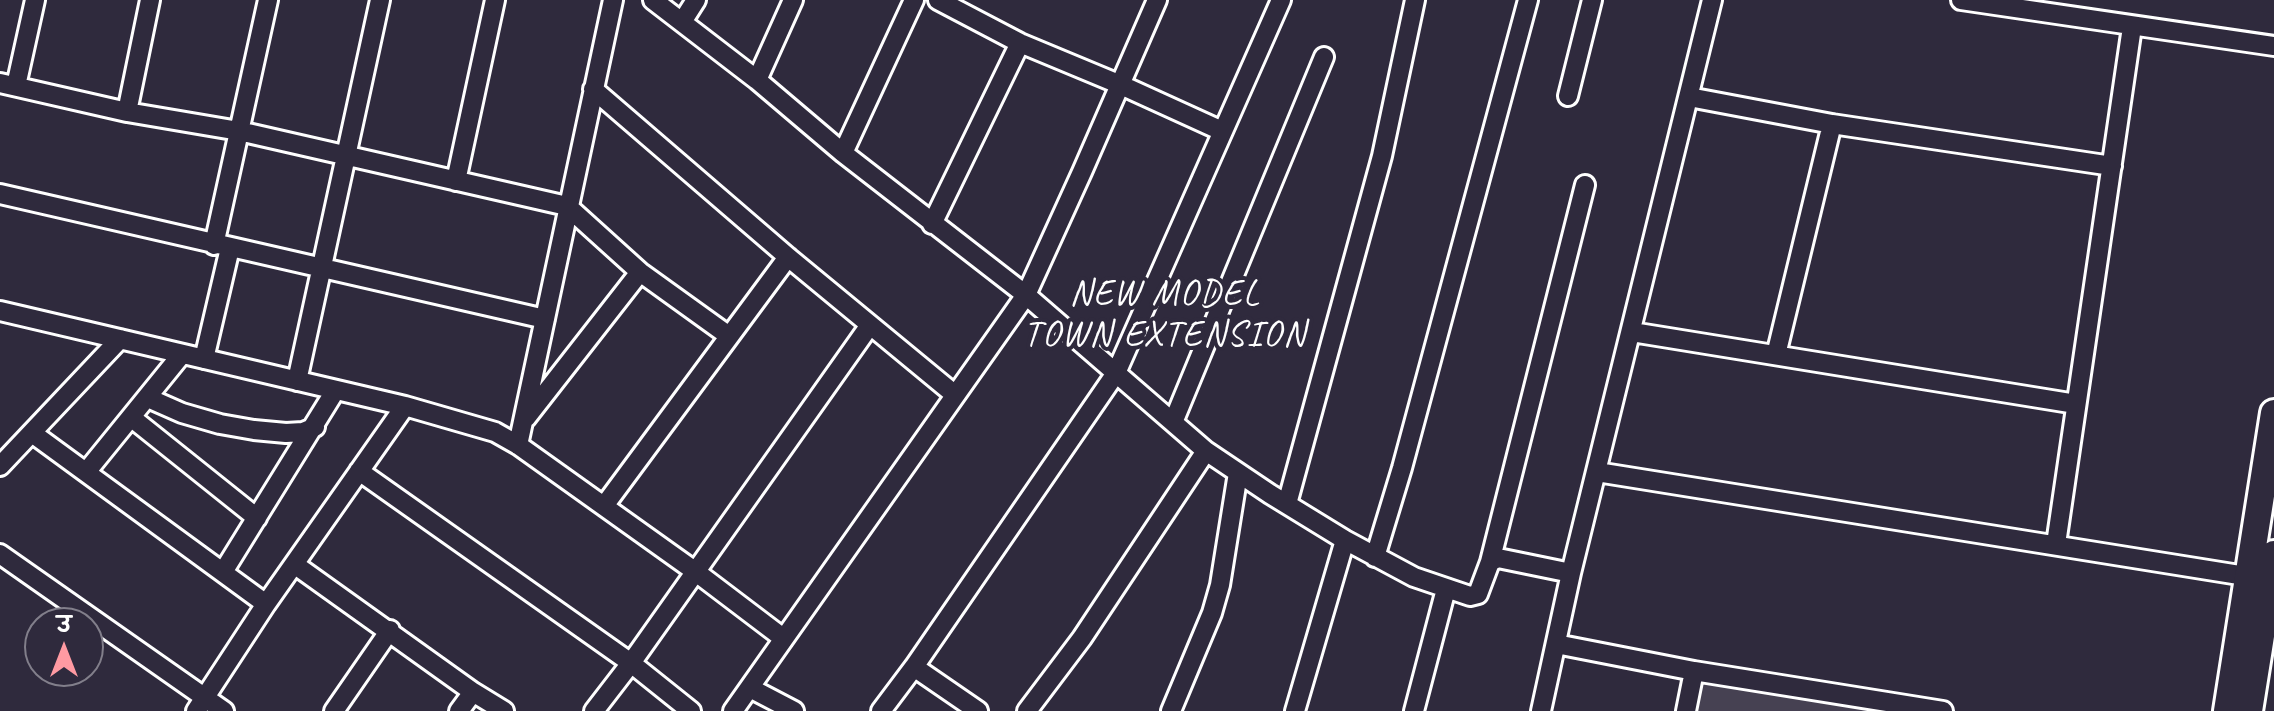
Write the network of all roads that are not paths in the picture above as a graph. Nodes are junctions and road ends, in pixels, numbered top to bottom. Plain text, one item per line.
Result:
1 (35, 0) edge
2 (150, 0) edge
3 (268, 0) edge
4 (380, 0) edge
5 (495, 0) edge
6 (613, 0) edge
7 (653, 0) edge
8 (696, 0) edge
9 (793, 0) edge
10 (914, 0) edge
11 (938, 0) edge
12 (1157, 0) edge
13 (1281, 0) edge
14 (1415, 0) edge
15 (1528, 0) edge
16 (1592, 0) edge
17 (1712, 0) edge
18 (1961, 0) edge
19 (682, 22) junction
20 (2132, 27) junction
21 (1020, 43) junction
22 (2274, 46) edge
23 (1324, 57) dead end
24 (757, 80) junction
25 (8, 84) edge
26 (1121, 85) junction
27 (593, 89) junction
28 (1568, 96) dead end
29 (1689, 97) junction
30 (127, 112) junction
31 (1832, 124) junction
32 (239, 131) junction
33 (1222, 131) junction
34 (843, 153) junction
35 (347, 155) junction
36 (2112, 166) junction
37 (456, 181) junction
38 (1585, 185) dead end
39 (0, 194) edge
40 (567, 206) junction
41 (932, 224) junction
42 (222, 246) junction
43 (788, 257) junction
44 (321, 270) junction
45 (640, 272) junction
46 (1026, 295) junction
47 (0, 311) edge
48 (545, 319) junction
49 (870, 325) junction
50 (1632, 332) junction
51 (729, 336) junction
52 (120, 339) junction
53 (182, 354) junction
54 (1776, 355) junction
55 (204, 359) junction
56 (1116, 373) junction
57 (297, 381) junction
58 (335, 391) junction
59 (954, 394) junction
60 (148, 398) junction
61 (2076, 404) junction
62 (405, 406) junction
63 (2274, 413) edge
64 (132, 418) junction
65 (1174, 420) junction
66 (523, 422) junction
67 (315, 427) junction
68 (32, 433) junction
69 (518, 445) junction
70 (1206, 451) junction
71 (0, 466) edge
72 (87, 471) junction
73 (359, 471) junction
74 (1597, 472) junction
75 (1238, 473) junction
76 (1287, 504) junction
77 (604, 506) junction
78 (257, 518) junction
79 (2266, 523) edge
80 (1345, 540) junction
81 (2056, 544) junction
82 (0, 554) edge
83 (2274, 554) edge
84 (1375, 557) junction
85 (1490, 562) junction
86 (294, 564) junction
87 (223, 572) junction
88 (696, 572) junction
89 (1571, 573) junction
90 (2259, 578) junction
91 (1446, 589) junction
92 (266, 604) junction
93 (390, 630) junction
94 (783, 638) junction
95 (1556, 644) junction
96 (631, 663) junction
97 (914, 667) junction
98 (1694, 671) junction
99 (750, 688) junction
100 (473, 692) junction
101 (200, 705) edge
102 (224, 711) edge
103 (334, 711) edge
104 (459, 711) edge
105 (504, 711) edge
106 (594, 711) edge
107 (691, 711) edge
108 (733, 711) edge
109 (794, 711) edge
110 (881, 711) edge
111 (978, 711) edge
112 (1027, 711) edge
113 (1171, 711) edge
114 (1295, 711) edge
115 (1414, 711) edge
116 (1541, 711) edge
117 (1686, 711) edge
118 (1943, 711) edge
119 (2227, 711) edge
120 (2249, 711) edge

1 - 25 street
2 - 30 street
3 - 32 street
4 - 35 street
5 - 37 street
6 - 27 street
7 - 19 street
8 - 19 street
9 - 24 street
10 - 34 street
11 - 21 street
12 - 26 street
13 - 33 street
14 - 76 street
15 - 84 street
16 - 28 street
17 - 29 street
18 - 20 street
19 - 24 street
20 - 22 street
20 - 36 street
21 - 26 street
21 - 41 street
23 - 65 street
24 - 34 street
25 - 30 street
26 - 33 street
26 - 46 street
27 - 40 street
27 - 43 street
29 - 31 street
29 - 50 street
30 - 32 street
31 - 36 street
31 - 54 street
32 - 35 street
32 - 42 street
33 - 56 street
34 - 41 street
35 - 37 street
35 - 44 street
36 - 61 street
37 - 40 street
38 - 85 street
39 - 42 street
40 - 45 street
40 - 48 street
41 - 46 street
42 - 44 street
42 - 55 street
43 - 49 street
43 - 51 street
44 - 48 street
44 - 57 street
45 - 51 street
45 - 66 street
46 - 56 street
46 - 59 street
47 - 52 street
48 - 66 street
49 - 59 street
49 - 88 street
50 - 54 street
50 - 74 street
51 - 77 street
52 - 53 street
52 - 68 street
53 - 55 street
53 - 60 street
54 - 61 street
55 - 57 street
56 - 65 street
56 - 97 street
57 - 58 street
58 - 62 street
58 - 67 street
59 - 94 street
60 - 64 street
60 - 67 street
61 - 81 street
62 - 69 street
62 - 73 street
63 - 79 main road
64 - 72 street
64 - 78 street
65 - 70 street
66 - 69 street
67 - 78 street
68 - 71 street
68 - 72 street
69 - 77 street
70 - 75 street
70 - 112 street
72 - 87 street
73 - 86 street
73 - 96 street
74 - 81 street
74 - 89 street
75 - 76 street
75 - 113 street
76 - 80 street
77 - 88 street
78 - 87 street
79 - 90 main road
80 - 84 street
80 - 114 street
81 - 90 street
82 - 101 street
83 - 90 main road
84 - 91 street
85 - 89 street
85 - 91 street
86 - 92 street
86 - 93 street
87 - 92 street
88 - 94 street
88 - 96 street
89 - 95 street
90 - 119 main road
90 - 120 main road
91 - 115 street
92 - 101 street
93 - 100 street
93 - 103 street
94 - 99 street
95 - 98 street
95 - 116 street
96 - 106 street
96 - 107 street
97 - 110 street
97 - 111 street
98 - 117 street
98 - 118 street
99 - 108 street
99 - 109 street
100 - 104 street
100 - 105 street
101 - 102 street

